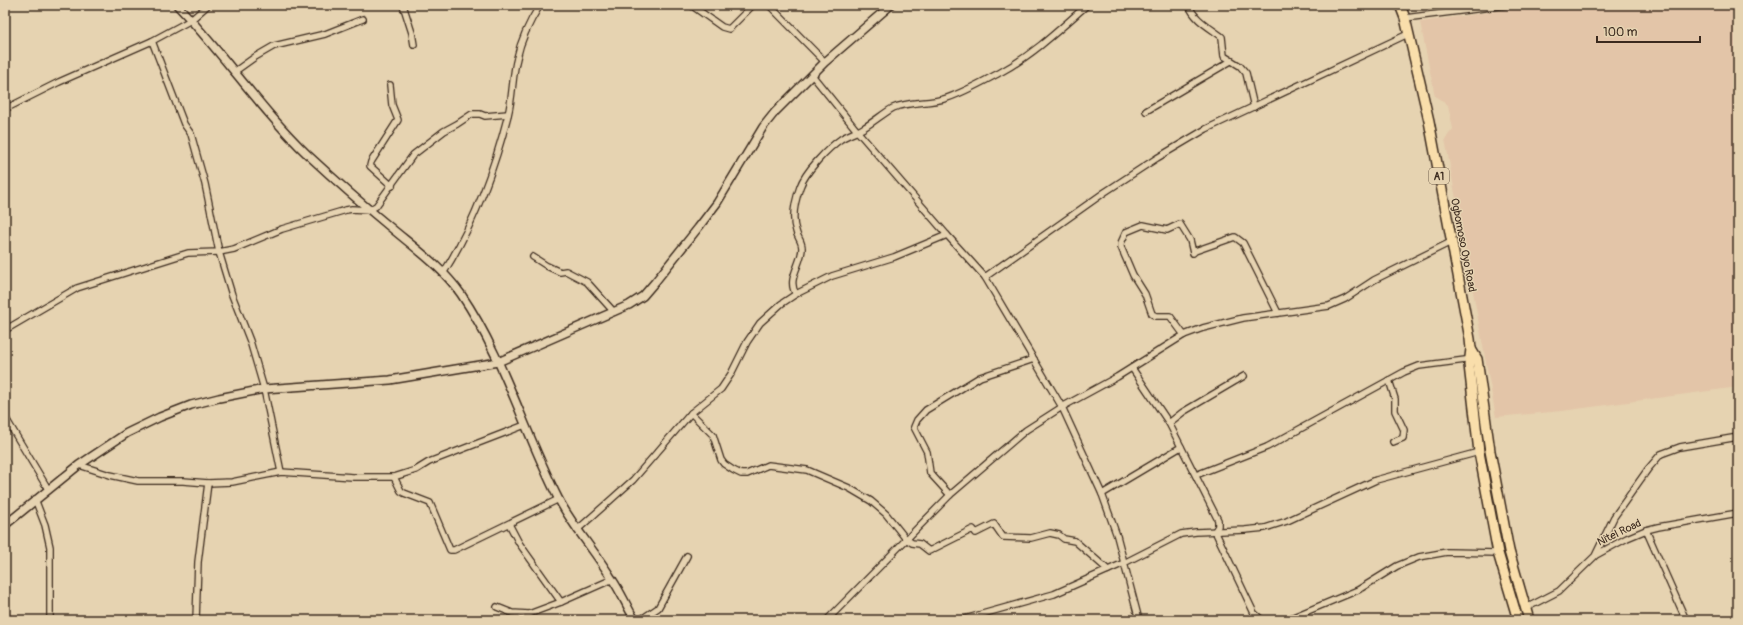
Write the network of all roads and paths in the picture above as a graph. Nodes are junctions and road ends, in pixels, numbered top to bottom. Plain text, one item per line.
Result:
1 (177, 5) edge
2 (208, 5) edge
3 (403, 5) edge
4 (540, 5) edge
5 (691, 5) edge
6 (753, 5) edge
7 (769, 5) edge
8 (891, 5) edge
9 (1088, 5) edge
10 (1189, 5) edge
11 (1507, 5) edge
12 (1402, 10) edge
13 (363, 19) dead end
14 (191, 20) junction
15 (1408, 34) junction
16 (152, 41) junction
17 (414, 45) dead end
18 (1231, 61) junction
19 (825, 62) junction
20 (234, 72) junction
21 (812, 75) junction
22 (390, 85) dead end
23 (1254, 107) junction
24 (5, 109) edge
25 (1146, 111) dead end
26 (508, 114) junction
27 (858, 132) junction
28 (392, 186) junction
29 (369, 210) junction
30 (947, 235) junction
31 (1451, 242) junction
32 (219, 252) junction
33 (533, 257) dead end
34 (444, 272) junction
35 (985, 277) junction
36 (796, 294) junction
37 (614, 312) junction
38 (1278, 313) junction
39 (5, 330) edge
40 (1184, 335) junction
41 (1034, 359) junction
42 (1473, 359) junction
43 (498, 362) junction
44 (1132, 368) junction
45 (1244, 376) dead end
46 (1389, 380) junction
47 (264, 389) junction
48 (1062, 406) junction
49 (691, 413) junction
50 (5, 417) edge
51 (1169, 423) junction
52 (525, 425) junction
53 (1738, 437) edge
54 (1393, 442) dead end
55 (1181, 447) junction
56 (1479, 452) junction
57 (79, 465) junction
58 (282, 472) junction
59 (1196, 475) junction
60 (394, 477) junction
61 (208, 484) junction
62 (48, 490) junction
63 (950, 494) junction
64 (1102, 494) junction
65 (35, 499) junction
66 (559, 499) junction
67 (1738, 513) edge
68 (509, 524) junction
69 (5, 525) edge
70 (577, 530) junction
71 (1646, 530) junction
72 (1214, 531) junction
73 (906, 539) junction
74 (1498, 553) junction
75 (1596, 554) junction
76 (687, 556) dead end
77 (1124, 563) junction
78 (1108, 570) junction
79 (613, 579) junction
80 (561, 602) junction
81 (497, 607) dead end
82 (1526, 608) junction
83 (50, 620) edge
84 (196, 620) edge
85 (635, 620) edge
86 (640, 620) edge
87 (827, 620) edge
88 (962, 620) edge
89 (1139, 620) edge
90 (1262, 620) edge
91 (1286, 620) edge
92 (1518, 620) edge
93 (1529, 620) edge
94 (1686, 620) edge

1 - 14 street
2 - 14 street
3 - 17 street
4 - 26 street
5 - 6 street
7 - 19 street
8 - 19 street
9 - 27 street
10 - 18 street
11 - 12 street
12 - 15 highway, Ogbomoso Oyo Road / A1
13 - 20 street
14 - 16 street
14 - 20 street
15 - 23 street
15 - 31 highway, Ogbomoso Oyo Road / A1
16 - 24 street
16 - 32 street
18 - 23 street
18 - 25 street
19 - 21 street
20 - 29 street
21 - 27 street
21 - 37 street
22 - 28 street
23 - 35 street
26 - 28 street
26 - 34 street
27 - 30 street
27 - 36 street
28 - 29 street
29 - 32 street
29 - 34 street
30 - 35 street
30 - 36 street
31 - 38 street
31 - 42 highway, Ogbomoso Oyo Road / A1
32 - 39 street
32 - 47 street
33 - 37 street
34 - 43 street
35 - 41 street
36 - 49 street
37 - 43 street
38 - 40 street
38 - 40 street
40 - 44 street
41 - 48 street
41 - 63 street
42 - 46 street
42 - 56 highway, Ogbomoso Oyo Road / A1
42 - 82 highway, Ogbomoso Oyo Road / A1
43 - 47 street
43 - 52 street
44 - 48 street
44 - 51 street
45 - 51 street
46 - 54 street
46 - 59 street
47 - 57 street
47 - 58 street
48 - 63 street
48 - 64 street
49 - 70 street
49 - 73 street
50 - 62 street
51 - 55 street
52 - 60 street
52 - 66 street
53 - 75 street
55 - 59 street
55 - 64 street
56 - 72 street
56 - 74 highway, Ogbomoso Oyo Road / A1
57 - 61 street
57 - 62 street
58 - 60 street
58 - 61 street
59 - 72 street
60 - 68 street
61 - 84 street
62 - 65 street
63 - 73 street
64 - 77 street
65 - 69 street
65 - 83 street
66 - 68 street
66 - 70 street
67 - 71 street, Nitel Road
68 - 80 street
70 - 79 street
71 - 75 street, Nitel Road
71 - 94 street
72 - 77 street
72 - 90 street
73 - 78 street
73 - 87 street
74 - 91 street
74 - 92 highway, Ogbomoso Oyo Road / A1
75 - 82 street, Nitel Road
76 - 86 street
77 - 78 street
77 - 89 street
78 - 88 street
79 - 80 street
79 - 85 street
80 - 81 street
82 - 93 highway, Ogbomoso Oyo Road / A1

